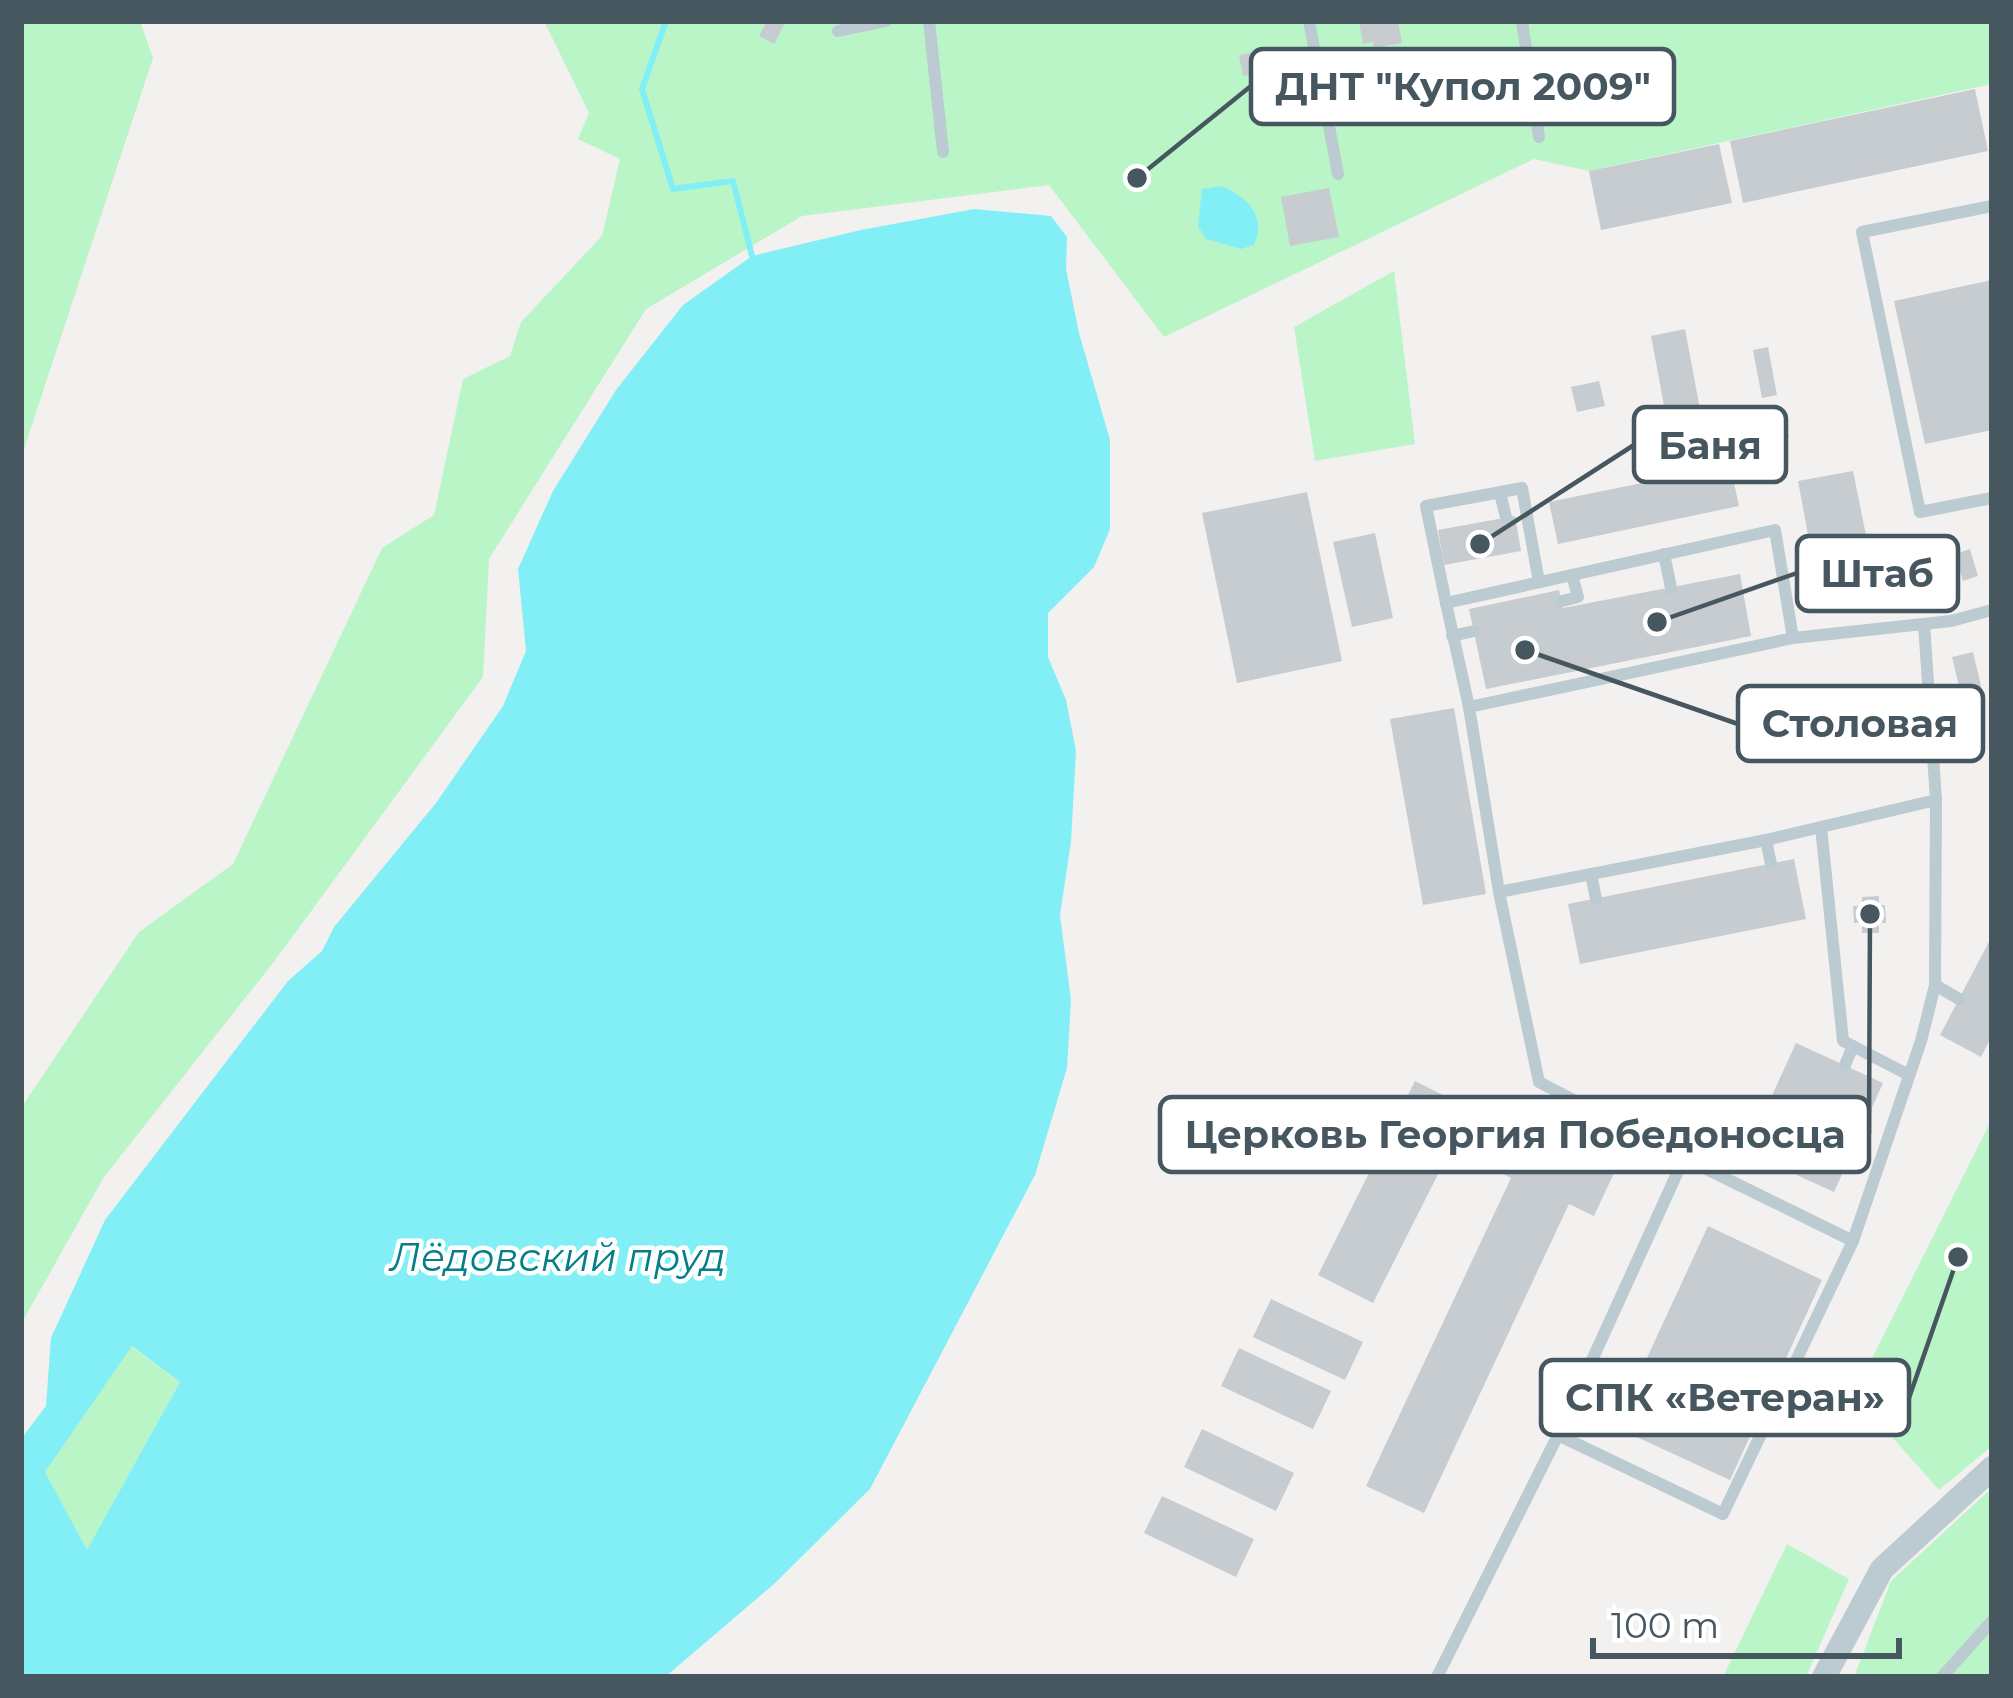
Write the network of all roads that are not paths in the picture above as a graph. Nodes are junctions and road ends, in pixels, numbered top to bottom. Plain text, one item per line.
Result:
1 (886, 21) edge
2 (929, 21) edge
3 (1309, 21) edge
4 (1522, 21) edge
5 (838, 31) dead end
6 (1538, 137) dead end
7 (943, 152) dead end
8 (1338, 174) dead end
9 (1992, 206) edge
10 (1501, 493) junction
11 (1992, 498) edge
12 (1505, 518) dead end
13 (1664, 554) junction
14 (1572, 575) junction
15 (1539, 582) junction
16 (1671, 588) dead end
17 (1562, 601) dead end
18 (1446, 602) junction
19 (1992, 610) edge
20 (1924, 624) junction
21 (1474, 631) dead end
22 (1452, 636) junction
23 (1793, 638) junction
24 (1468, 707) junction
25 (1936, 800) junction
26 (1821, 827) junction
27 (1766, 840) junction
28 (1771, 864) dead end
29 (1591, 874) junction
30 (1498, 892) junction
31 (1596, 899) dead end
32 (1935, 985) junction
33 (1959, 1000) dead end
34 (1853, 1046) junction
35 (1845, 1065) dead end
36 (1907, 1075) junction
37 (1684, 1158) junction
38 (1853, 1241) junction
39 (1558, 1435) junction
40 (1992, 1468) edge
41 (1992, 1622) edge
42 (1437, 1677) edge
43 (1824, 1677) edge
44 (1942, 1677) edge

1 - 5 lane
2 - 7 lane
3 - 8 lane
4 - 6 lane
9 - 11 lane
10 - 12 lane
10 - 15 lane
10 - 18 lane
13 - 14 lane
13 - 16 lane
13 - 23 lane
14 - 15 lane
14 - 17 lane
15 - 18 lane
18 - 22 lane
19 - 20 lane
20 - 23 lane
20 - 25 lane
21 - 22 lane
22 - 24 lane
23 - 24 lane
24 - 30 lane
25 - 26 lane
25 - 32 lane
26 - 27 lane
26 - 34 lane
27 - 28 lane
27 - 29 lane
29 - 30 lane
29 - 31 lane
30 - 37 lane
32 - 33 lane
32 - 36 lane
34 - 35 lane
34 - 36 lane
36 - 38 lane
37 - 38 lane
37 - 39 lane
38 - 39 lane
39 - 42 lane
40 - 43 street
41 - 44 lane

